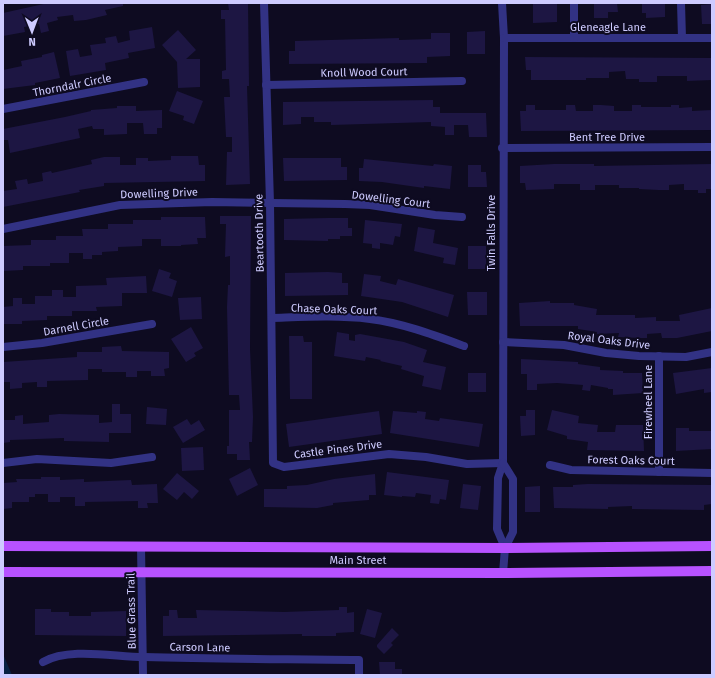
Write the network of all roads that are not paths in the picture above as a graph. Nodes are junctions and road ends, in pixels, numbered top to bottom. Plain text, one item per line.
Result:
1 (264, 3) edge
2 (502, 3) edge
3 (574, 3) edge
4 (682, 3) edge
5 (504, 38) junction
6 (574, 38) junction
7 (682, 38) junction
8 (712, 38) edge
9 (462, 81) dead end
10 (144, 82) dead end
11 (266, 85) junction
12 (3, 109) edge
13 (712, 147) edge
14 (502, 148) junction
15 (270, 203) junction
16 (462, 217) dead end
17 (3, 229) edge
18 (272, 318) junction
19 (152, 324) dead end
20 (503, 342) junction
21 (464, 346) dead end
22 (3, 347) edge
23 (712, 352) edge
24 (659, 356) junction
25 (152, 457) dead end
26 (273, 462) joint
27 (3, 463) edge
28 (503, 463) junction
29 (550, 465) dead end
30 (659, 472) junction
31 (712, 473) edge
32 (3, 546) edge
33 (141, 546) junction
34 (712, 546) edge
35 (504, 548) junction
36 (712, 571) edge
37 (3, 572) edge
38 (142, 573) junction
39 (503, 573) junction
40 (143, 657) junction
41 (43, 662) dead end
42 (142, 675) edge
43 (359, 675) edge

1 - 11 street, Beartooth Drive
2 - 5 street, Twin Falls Drive
3 - 6 street
4 - 7 street
5 - 6 street, Gleneagle Lane
5 - 14 street, Twin Falls Drive
6 - 7 street, Gleneagle Lane
7 - 8 street, Gleneagle Lane
9 - 11 street, Knoll Wood Court
10 - 12 street, Thorndalr Circle
11 - 15 street, Beartooth Drive
13 - 14 street, Bent Tree Drive
14 - 20 street, Twin Falls Drive
15 - 16 street, Dowelling Court
15 - 17 street, Dowelling Drive
15 - 18 street, Beartooth Drive
18 - 21 street, Chase Oaks Court
18 - 26 street, Beartooth Drive
19 - 22 street, Darnell Circle
20 - 24 street, Royal Oaks Drive
20 - 28 street, Twin Falls Drive
23 - 24 street, Royal Oaks Drive
24 - 30 street, Firewheel Lane
25 - 27 street
26 - 28 street, Castle Pines Drive
28 - 35 street, Twin Falls Drive
28 - 35 street
29 - 30 street, Forest Oaks Court
30 - 31 street, Forest Oaks Court
32 - 33 main road, Main Street
33 - 35 main road, Main Street
33 - 38 street, Blue Grass Trail
34 - 35 main road, Main Street
35 - 39 street
36 - 39 main road, Main Street
37 - 38 main road, Main Street
38 - 39 main road, Main Street
38 - 40 street, Blue Grass Trail
40 - 41 street, Carson Lane
40 - 42 street, Blue Grass Trail
40 - 43 street, Carson Lane

